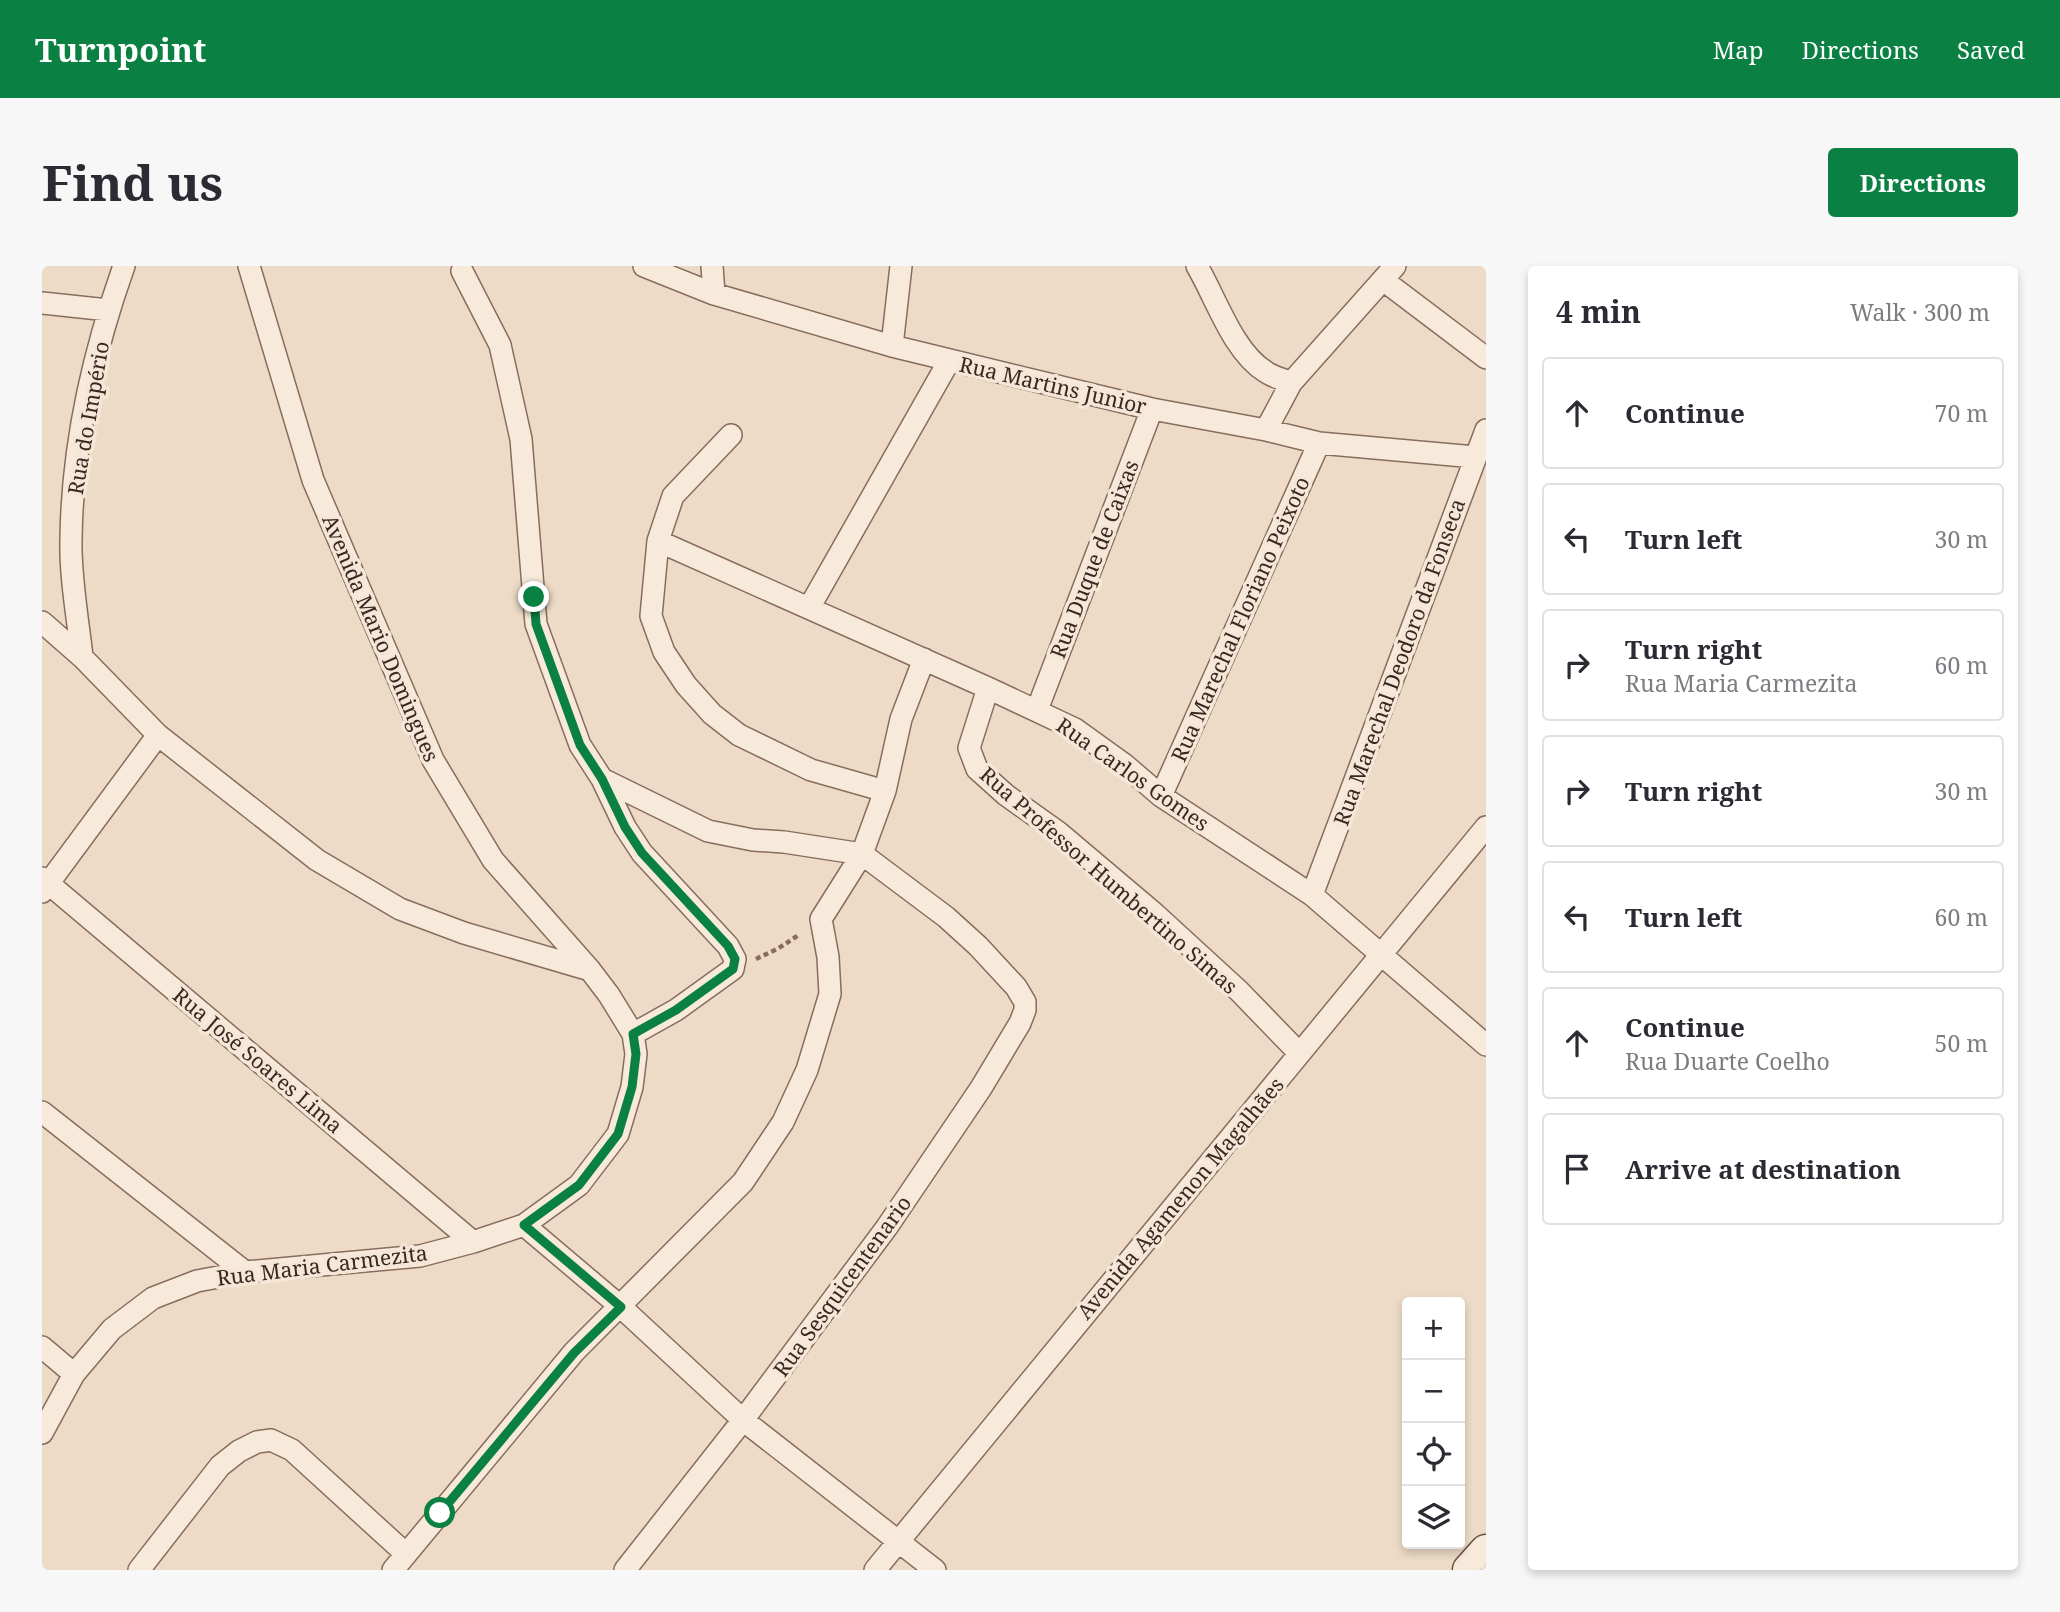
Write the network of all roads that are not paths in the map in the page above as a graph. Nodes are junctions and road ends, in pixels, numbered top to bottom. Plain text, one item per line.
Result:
1 (124, 266) edge
2 (249, 266) edge
3 (643, 266) edge
4 (712, 266) edge
5 (901, 266) edge
6 (1197, 266) edge
7 (462, 271) dead end
8 (1389, 273) edge
9 (714, 294) junction
10 (42, 303) edge
11 (108, 310) junction
12 (892, 346) junction
13 (1486, 358) edge
14 (949, 361) junction
15 (1292, 383) junction
16 (1152, 409) junction
17 (1266, 430) junction
18 (1486, 430) edge
19 (731, 435) dead end
20 (1319, 443) junction
21 (1475, 457) junction
22 (658, 541) junction
23 (810, 608) junction
24 (42, 622) edge
25 (82, 657) junction
26 (924, 659) junction
27 (988, 688) junction
28 (1037, 710) junction
29 (158, 735) junction
30 (602, 779) junction
31 (885, 791) junction
32 (1161, 796) junction
33 (1486, 827) edge
34 (862, 854) junction
35 (44, 885) edge
36 (1312, 895) junction
37 (1380, 955) junction
38 (590, 970) junction
39 (633, 1034) junction
40 (1486, 1045) edge
41 (1299, 1053) junction
42 (42, 1112) edge
43 (524, 1225) junction
44 (473, 1242) junction
45 (245, 1272) junction
46 (621, 1307) junction
47 (42, 1347) edge
48 (74, 1374) junction
49 (743, 1420) junction
50 (42, 1433) edge
51 (899, 1540) junction
52 (1486, 1551) edge
53 (399, 1562) edge
54 (139, 1570) edge
55 (625, 1570) edge
56 (875, 1570) edge
57 (935, 1570) edge
58 (1469, 1570) edge

1 - 11 street, Rua do Império
2 - 38 street, Avenida Mario Domingues
3 - 9 street, Rua Martins Junior
4 - 9 street
5 - 12 street
6 - 15 street
7 - 30 street
8 - 13 street
8 - 15 street
9 - 12 street, Rua Martins Junior
10 - 11 street
11 - 25 street, Rua do Império
12 - 14 street, Rua Martins Junior
14 - 16 street, Rua Martins Junior
14 - 23 street
15 - 17 street
16 - 17 street, Rua Martins Junior
16 - 28 street, Rua Duque de Caixas
17 - 20 street, Rua Martins Junior
18 - 21 street, Rua Marechal Deodoro da Fonseca
19 - 22 street
20 - 21 street, Rua Martins Junior
20 - 32 street, Rua Marechal Floriano Peixoto
21 - 36 street, Rua Marechal Deodoro da Fonseca
22 - 23 street, Rua Carlos Gomes
22 - 31 street
23 - 26 street, Rua Carlos Gomes
24 - 25 street
25 - 29 street
26 - 27 street, Rua Carlos Gomes
26 - 31 street
27 - 28 street, Rua Carlos Gomes
27 - 41 street, Rua Professor Humbertino Simas
28 - 32 street, Rua Carlos Gomes
29 - 35 street
29 - 38 street
30 - 34 street
30 - 39 street
31 - 34 street
32 - 36 street, Rua Carlos Gomes
33 - 37 street, Avenida Agamenon Magalhães
34 - 46 street
34 - 49 street, Rua Sesquicentenario
35 - 44 street, Rua José Soares Lima
36 - 37 street, Rua Carlos Gomes
37 - 40 street, Rua Carlos Gomes
37 - 41 street, Avenida Agamenon Magalhães
38 - 39 street, Rua Maria Carmezita
39 - 43 street, Rua Maria Carmezita
41 - 51 street, Avenida Agamenon Magalhães
42 - 45 street
43 - 44 street, Rua Maria Carmezita
43 - 46 street
44 - 45 street, Rua Maria Carmezita
45 - 48 street, Rua Maria Carmezita
46 - 49 street
46 - 53 street
47 - 48 street
48 - 50 street, Rua Maria Carmezita
49 - 51 street
49 - 55 street, Rua Sesquicentenario
51 - 56 street, Avenida Agamenon Magalhães
51 - 57 street
52 - 58 street
53 - 54 street

